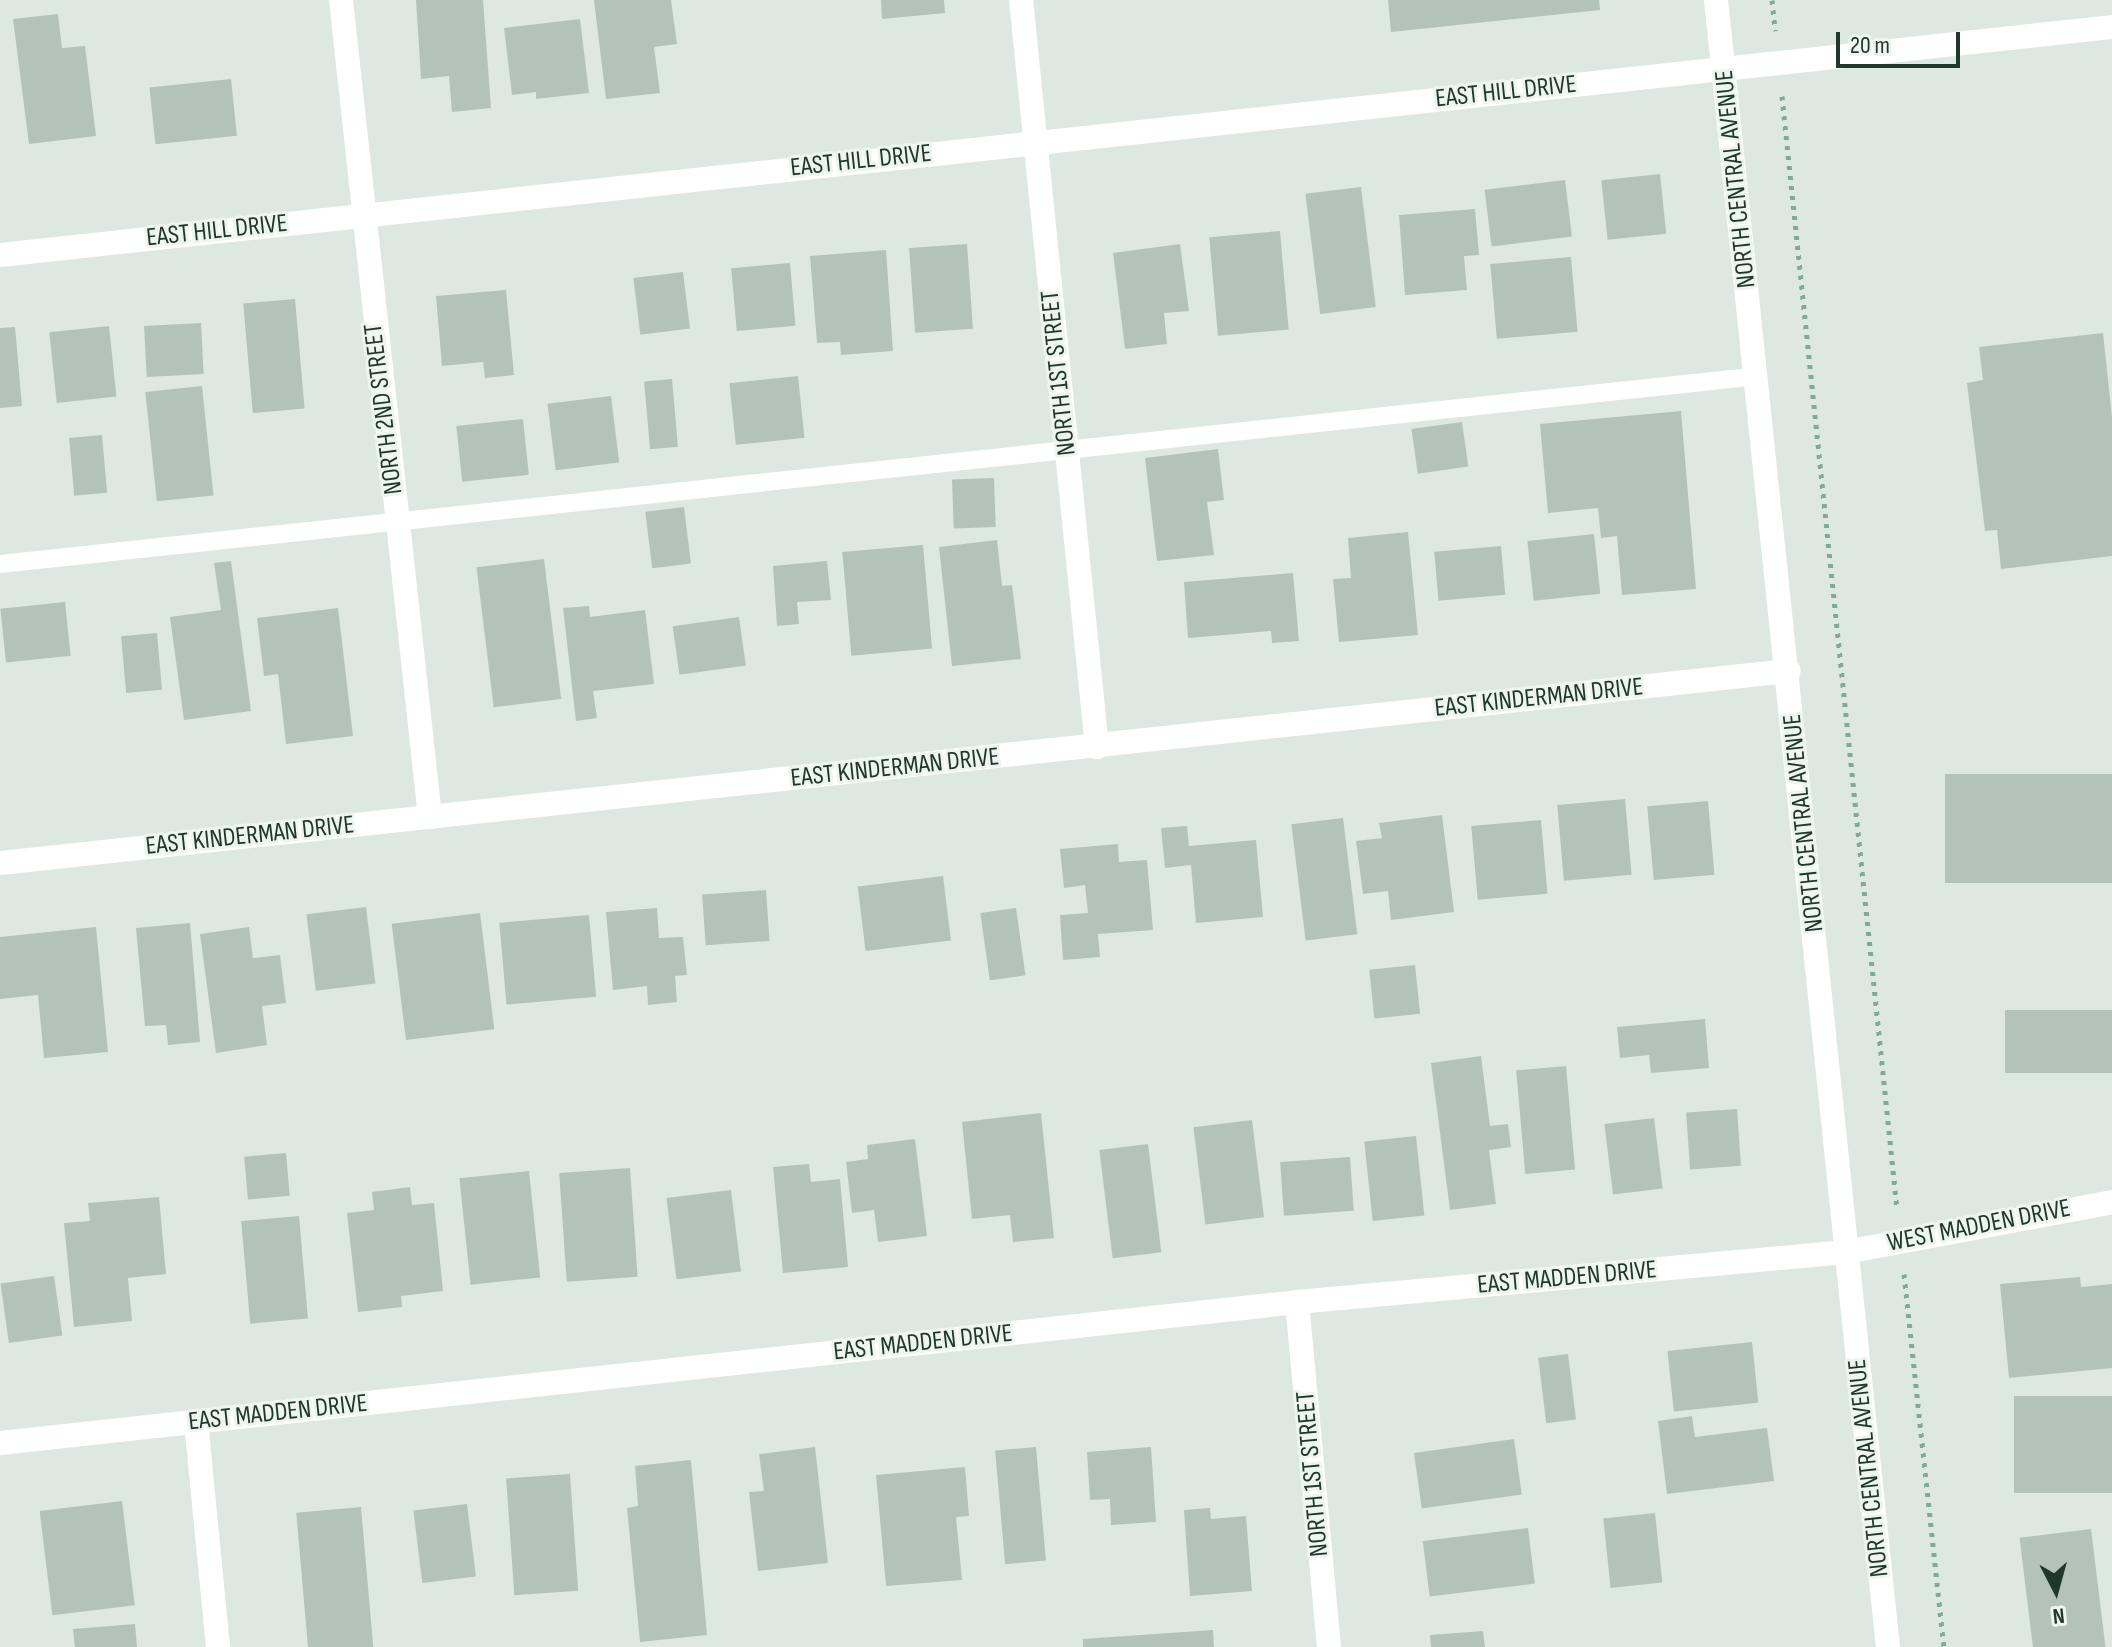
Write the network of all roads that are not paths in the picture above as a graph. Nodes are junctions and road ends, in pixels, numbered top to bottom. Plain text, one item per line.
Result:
1 (341, 0) edge
2 (1021, 0) edge
3 (1716, 0) edge
4 (2112, 27) edge
5 (1723, 68) junction
6 (1036, 143) junction
7 (361, 215) junction
8 (0, 255) edge
9 (1758, 376) junction
10 (1066, 446) junction
11 (397, 522) junction
12 (0, 564) edge
13 (1789, 671) junction
14 (1097, 747) junction
15 (430, 817) junction
16 (0, 863) edge
17 (2112, 1202) edge
18 (1846, 1252) junction
19 (1297, 1302) junction
20 (196, 1422) junction
21 (0, 1443) edge
22 (218, 1647) edge
23 (1329, 1647) edge
24 (1888, 1647) edge

1 - 7 street, NORTH 2ND STREET
2 - 6 street, NORTH 1ST STREET
3 - 5 street, NORTH CENTRAL AVENUE
4 - 5 street, EAST HILL DRIVE
5 - 6 street, EAST HILL DRIVE
5 - 9 street, NORTH CENTRAL AVENUE
6 - 7 street, EAST HILL DRIVE
6 - 10 street, NORTH 1ST STREET
7 - 8 street, EAST HILL DRIVE
7 - 11 street, NORTH 2ND STREET
9 - 10 lane
9 - 13 street, NORTH CENTRAL AVENUE
10 - 11 lane
10 - 14 street, NORTH 1ST STREET
11 - 12 lane
11 - 15 street, NORTH 2ND STREET
13 - 14 street, EAST KINDERMAN DRIVE
13 - 18 street, NORTH CENTRAL AVENUE
14 - 15 street, EAST KINDERMAN DRIVE
15 - 16 street, EAST KINDERMAN DRIVE
17 - 18 street, WEST MADDEN DRIVE
18 - 19 street, EAST MADDEN DRIVE
18 - 24 street, NORTH CENTRAL AVENUE
19 - 20 street, EAST MADDEN DRIVE
19 - 23 street, NORTH 1ST STREET
20 - 21 street, EAST MADDEN DRIVE
20 - 22 street

